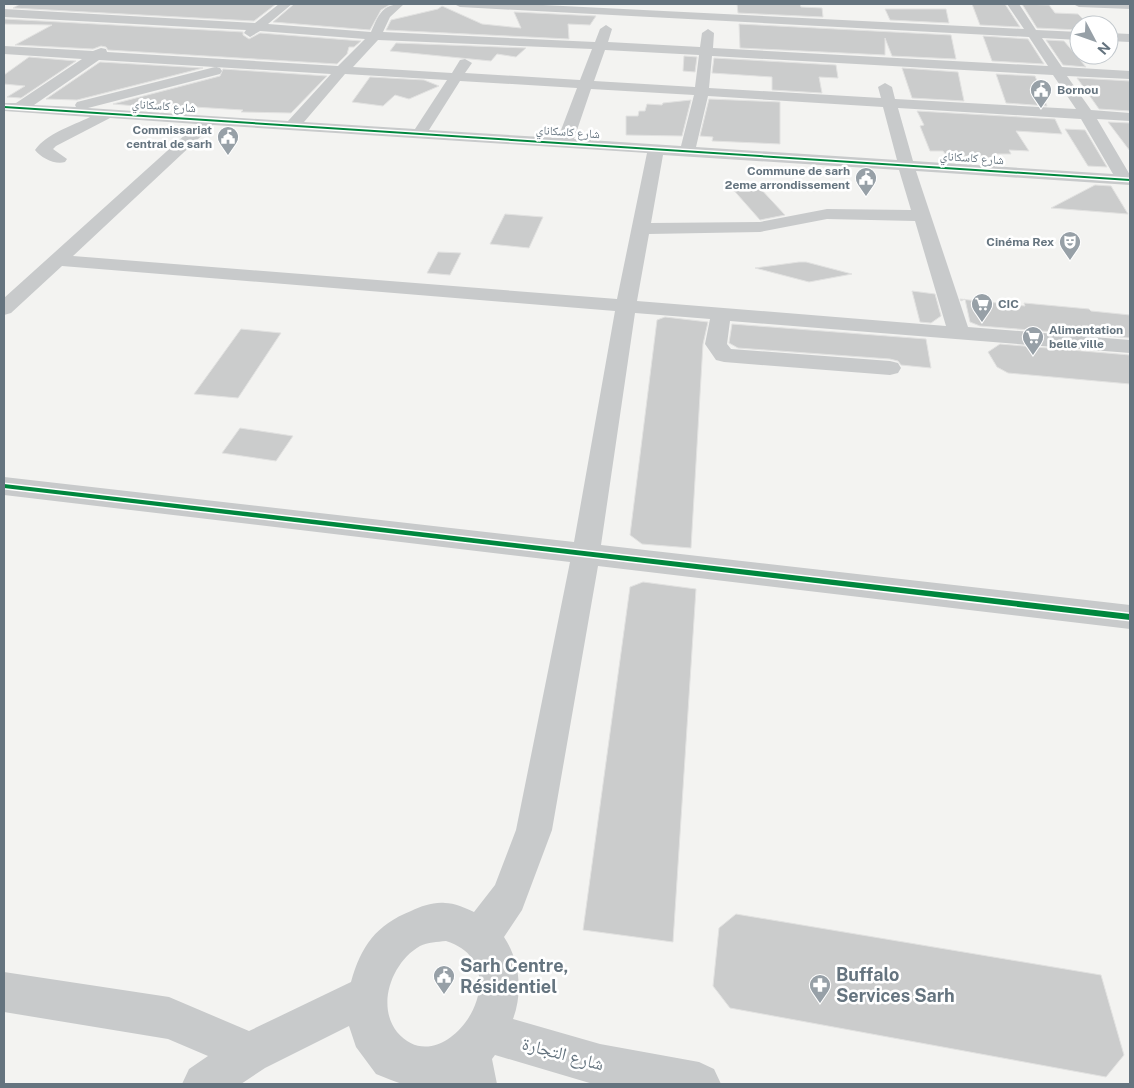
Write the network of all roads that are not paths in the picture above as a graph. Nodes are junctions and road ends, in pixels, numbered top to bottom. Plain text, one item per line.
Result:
1 (60, 4) edge
2 (286, 4) edge
3 (398, 4) edge
4 (522, 4) edge
5 (1013, 4) edge
6 (1079, 4) edge
7 (1116, 4) edge
8 (508, 5) edge
9 (166, 8) dead end
10 (613, 8) edge
11 (1129, 10) edge
12 (460, 11) edge
13 (709, 11) edge
14 (4, 14) edge
15 (40, 15) junction
16 (864, 17) junction
17 (146, 22) junction
18 (432, 24) dead end
19 (257, 27) junction
20 (18, 28) dead end
21 (131, 31) dead end
22 (1032, 33) junction
23 (1069, 35) edge
24 (375, 36) junction
25 (242, 39) dead end
26 (480, 39) junction
27 (116, 41) dead end
28 (599, 45) junction
29 (332, 46) dead end
30 (4, 50) edge
31 (228, 51) dead end
32 (707, 51) junction
33 (296, 53) dead end
34 (94, 56) junction
35 (878, 61) junction
36 (214, 63) junction
37 (242, 64) junction
38 (342, 70) junction
39 (1058, 72) junction
40 (199, 75) junction
41 (1130, 75) edge
42 (457, 76) junction
43 (586, 85) junction
44 (702, 91) junction
45 (180, 93) dead end
46 (890, 102) junction
47 (166, 105) dead end
48 (11, 108) edge
49 (59, 110) junction
50 (109, 114) junction
51 (1086, 114) junction
52 (153, 117) junction
53 (1130, 117) edge
54 (210, 120) junction
55 (293, 125) junction
56 (419, 134) junction
57 (564, 144) junction
58 (656, 150) junction
59 (687, 152) junction
60 (59, 159) dead end
61 (906, 165) junction
62 (1127, 180) edge
63 (922, 216) junction
64 (641, 228) junction
65 (57, 260) junction
66 (626, 305) junction
67 (4, 308) edge
68 (721, 313) junction
69 (959, 333) junction
70 (1130, 347) edge
71 (890, 368) dead end
72 (4, 486) edge
73 (586, 553) junction
74 (1130, 618) edge
75 (480, 938) junction
76 (4, 992) edge
77 (367, 995) junction
78 (250, 1053) junction
79 (477, 1057) edge
80 (204, 1084) edge
81 (698, 1084) edge

1 - 15 street
2 - 19 street
3 - 24 street
4 - 8 street
5 - 22 street
6 - 7 street
7 - 11 street
8 - 10 street
8 - 12 street
8 - 26 street
9 - 17 street
10 - 13 street
10 - 28 street
13 - 16 street
13 - 32 street
14 - 15 street
15 - 17 street
15 - 20 street
16 - 22 street
16 - 35 street
17 - 19 street
17 - 21 street
18 - 24 street
19 - 24 street
19 - 25 street
22 - 23 street
22 - 39 street
24 - 26 street
24 - 29 street
24 - 38 street
26 - 28 street
26 - 42 street
27 - 34 street
28 - 32 street
28 - 43 street
30 - 34 street
31 - 36 street
32 - 35 street
32 - 44 street
33 - 37 street
34 - 36 street
34 - 48 street
35 - 39 street
35 - 46 street
36 - 37 street
36 - 40 street
37 - 38 street
37 - 40 street
38 - 42 street
38 - 55 street
39 - 41 street
39 - 51 street
40 - 45 street
40 - 49 street
42 - 43 street
42 - 56 street
43 - 44 street
43 - 57 street
44 - 46 street
44 - 59 street
46 - 51 street
46 - 61 street
47 - 52 street
48 - 49 street, شارع كاسكاناي
49 - 50 street, شارع كاسكاناي
50 - 52 street, شارع كاسكاناي
50 - 60 street
51 - 53 street
51 - 62 street
52 - 54 street, شارع كاسكاناي
54 - 55 street, شارع كاسكاناي
54 - 65 street
55 - 56 street, شارع كاسكاناي
56 - 57 street, شارع كاسكاناي
57 - 58 street, شارع كاسكاناي
58 - 59 street, شارع كاسكاناي
58 - 64 street
59 - 61 street, شارع كاسكاناي
61 - 62 street, شارع كاسكاناي
61 - 63 street
63 - 64 street
63 - 69 street
64 - 66 street
65 - 66 street
65 - 67 street
66 - 68 street
66 - 73 street
68 - 69 street
68 - 71 street
69 - 70 street
72 - 73 street
73 - 74 street
73 - 75 street
75 - 77 street
75 - 79 street
76 - 78 street
77 - 78 street
77 - 79 street
78 - 80 street
79 - 81 street, شارع التجارة

